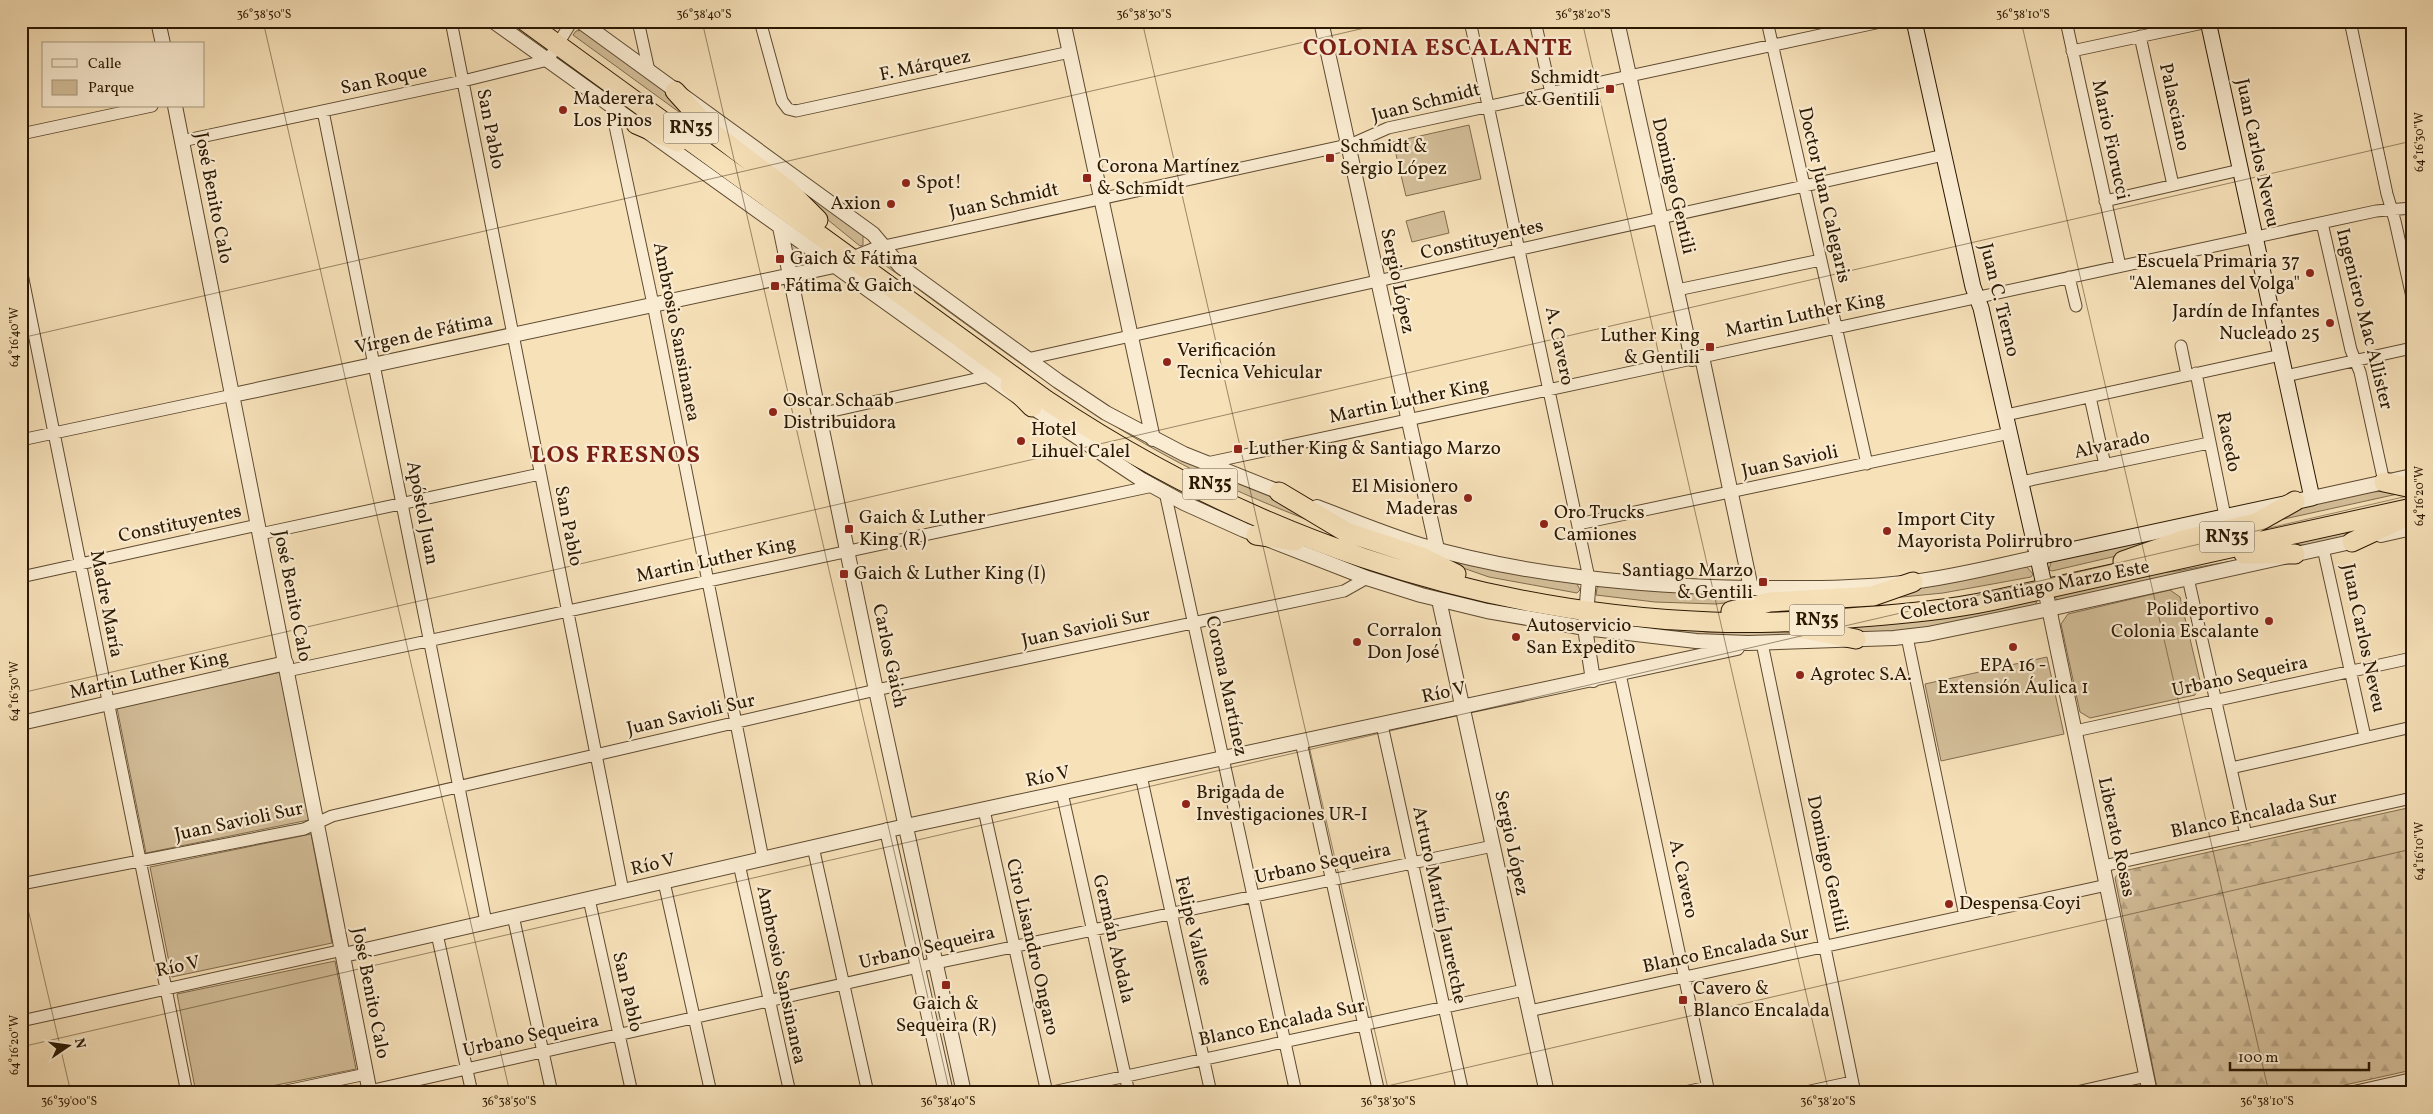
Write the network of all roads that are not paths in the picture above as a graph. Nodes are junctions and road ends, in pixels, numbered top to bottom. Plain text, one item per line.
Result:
1 (158, 21) edge
2 (451, 21) edge
3 (493, 21) edge
4 (525, 21) edge
5 (544, 21) edge
6 (580, 21) edge
7 (638, 21) edge
8 (760, 21) edge
9 (1063, 21) edge
10 (1321, 21) edge
11 (1470, 21) edge
12 (1536, 21) edge
13 (1617, 21) edge
14 (1767, 21) edge
15 (1885, 21) edge
16 (1914, 21) edge
17 (2066, 21) edge
18 (2350, 21) edge
19 (2208, 22) edge
20 (2140, 36) junction
21 (562, 37) edge
22 (163, 42) edge
23 (1772, 46) junction
24 (2072, 51) junction
25 (1070, 52) junction
26 (648, 71) junction
27 (1630, 76) junction
28 (462, 82) junction
29 (675, 91) junction
30 (1551, 93) junction
31 (1489, 106) junction
32 (612, 107) junction
33 (143, 108) edge
34 (175, 108) edge
35 (323, 111) junction
36 (636, 124) joint
37 (21, 134) edge
38 (182, 141) junction
39 (1348, 145) junction
40 (1944, 155) junction
41 (2240, 170) junction
42 (2173, 185) junction
43 (1804, 186) junction
44 (1101, 199) junction
45 (2105, 200) junction
46 (2412, 208) edge
47 (2392, 210) junction
48 (1661, 218) junction
49 (818, 220) junction
50 (787, 222) junction
51 (2322, 223) junction
52 (2255, 237) junction
53 (884, 246) junction
54 (1519, 249) junction
55 (859, 257) junction
56 (1821, 260) junction
57 (834, 266) junction
58 (2120, 266) junction
59 (21, 270) edge
60 (790, 275) junction
61 (2070, 277) junction
62 (2410, 278) edge
63 (1378, 281) junction
64 (894, 289) junction
65 (1677, 290) junction
66 (1977, 297) junction
67 (2412, 297) edge
68 (653, 304) junction
69 (2076, 306) dead end
70 (1836, 328) junction
71 (513, 334) junction
72 (1131, 336) junction
73 (2181, 346) dead end
74 (2412, 348) edge
75 (2281, 355) junction
76 (1697, 358) junction
77 (1028, 359) junction
78 (2356, 360) junction
79 (374, 364) junction
80 (2192, 374) junction
81 (989, 376) junction
82 (2286, 376) junction
83 (1549, 390) junction
84 (232, 394) junction
85 (2090, 397) junction
86 (1032, 407) junction
87 (819, 414) junction
88 (2006, 415) junction
89 (1408, 420) junction
90 (54, 433) junction
91 (2010, 434) junction
92 (1153, 439) junction
93 (21, 440) edge
94 (2209, 443) junction
95 (1207, 463) junction
96 (1867, 464) junction
97 (2105, 465) junction
98 (540, 474) junction
99 (2412, 476) edge
100 (2021, 482) junction
101 (2384, 482) junction
102 (2412, 488) edge
103 (1159, 489) junction
104 (1279, 492) junction
105 (1731, 492) junction
106 (2412, 496) edge
107 (2303, 500) junction
108 (402, 503) junction
109 (2412, 508) edge
110 (2225, 516) junction
111 (2412, 516) edge
112 (1578, 524) junction
113 (2412, 528) edge
114 (259, 529) junction
115 (1256, 535) junction
116 (2352, 542) junction
117 (2323, 548) junction
118 (1437, 549) junction
119 (848, 551) junction
120 (2295, 554) junction
121 (2038, 557) junction
122 (80, 564) junction
123 (2121, 566) junction
124 (1394, 569) junction
125 (1456, 574) junction
126 (21, 577) edge
127 (1367, 578) junction
128 (1589, 578) junction
129 (2188, 578) junction
130 (708, 581) junction
131 (1913, 582) junction
132 (2044, 584) junction
133 (1751, 588) junction
134 (1439, 600) junction
135 (1587, 605) junction
136 (2050, 609) junction
137 (567, 611) junction
138 (1731, 611) junction
139 (1641, 617) junction
140 (1193, 623) junction
141 (1585, 628) junction
142 (1907, 637) junction
143 (1856, 639) junction
144 (430, 640) junction
145 (1762, 643) junction
146 (2412, 658) edge
147 (287, 667) junction
148 (2350, 671) junction
149 (1620, 674) junction
150 (1592, 680) junction
151 (876, 690) junction
152 (2216, 700) junction
153 (109, 703) junction
154 (1463, 708) junction
155 (21, 723) edge
156 (736, 723) junction
157 (1382, 725) junction
158 (2412, 727) edge
159 (2075, 731) junction
160 (2365, 737) junction
161 (1301, 742) junction
162 (596, 755) junction
163 (1223, 759) junction
164 (2231, 768) junction
165 (1141, 776) junction
166 (459, 786) junction
167 (1062, 793) junction
168 (2412, 798) edge
169 (984, 810) junction
170 (317, 823) junction
171 (906, 826) junction
172 (887, 830) junction
173 (2246, 835) junction
174 (1493, 846) junction
175 (813, 847) junction
176 (763, 859) junction
177 (140, 861) junction
178 (1412, 863) junction
179 (739, 864) junction
180 (2103, 866) junction
181 (1332, 880) junction
182 (664, 882) junction
183 (21, 884) edge
184 (2107, 885) junction
185 (623, 891) junction
186 (1253, 896) junction
187 (589, 899) junction
188 (1172, 914) junction
189 (513, 916) junction
190 (1965, 916) junction
191 (486, 922) junction
192 (1093, 930) junction
193 (436, 934) junction
194 (1014, 946) junction
195 (1825, 946) junction
196 (343, 952) junction
197 (936, 963) junction
198 (918, 968) junction
199 (1685, 977) junction
200 (844, 985) junction
201 (166, 989) junction
202 (1524, 990) junction
203 (769, 1001) junction
204 (1444, 1007) junction
205 (1529, 1011) junction
206 (694, 1018) junction
207 (21, 1021) edge
208 (1364, 1024) junction
209 (619, 1035) junction
210 (1285, 1040) junction
211 (543, 1052) junction
212 (1204, 1058) junction
213 (467, 1069) junction
214 (366, 1074) junction
215 (1125, 1075) junction
216 (2147, 1076) junction
217 (2412, 1080) edge
218 (1854, 1087) edge
219 (1708, 1090) edge
220 (370, 1092) edge
221 (187, 1093) edge
222 (277, 1093) edge
223 (472, 1093) edge
224 (552, 1093) edge
225 (632, 1093) edge
226 (711, 1093) edge
227 (790, 1093) edge
228 (868, 1093) edge
229 (946, 1093) edge
230 (964, 1093) edge
231 (1048, 1093) edge
232 (1129, 1093) edge
233 (1212, 1093) edge
234 (1296, 1093) edge
235 (1380, 1093) edge
236 (1463, 1093) edge
237 (1547, 1093) edge
238 (1680, 1093) edge
239 (1801, 1093) edge
240 (2072, 1093) edge
241 (2150, 1093) edge
242 (2354, 1093) edge

1 - 22 street
2 - 28 street, San Pablo
3 - 21 street
4 - 21 highway, RN35
5 - 21 highway, RN35
6 - 26 street, Colectora Santiago Marzo Este
7 - 26 street
8 - 25 street, F. Márquez
9 - 25 street
10 - 39 street, Sergio López
11 - 31 street, A. Cavero
12 - 30 street
13 - 27 street, Domingo Gentili
14 - 23 street, Doctor Juan Calegaris
15 - 23 street, Juan Schmidt
16 - 40 main road, Juan C. Tierno
17 - 24 street, Mario Fiorucci
18 - 47 street
19 - 20 street
19 - 41 main road, Juan Carlos Neveu
20 - 24 street
20 - 42 street, Palasciano
21 - 28 street, San Roque
21 - 32 street
21 - 49 highway, RN35
21 - 50 highway, RN35
23 - 27 street, Juan Schmidt
23 - 43 street, Doctor Juan Calegaris
24 - 45 street, Mario Fiorucci
25 - 44 street
26 - 29 street, Colectora Santiago Marzo Este
27 - 30 street, Juan Schmidt
27 - 48 street, Domingo Gentili
28 - 35 street, San Roque
28 - 71 street, San Pablo
29 - 49 highway
29 - 53 street, Colectora Santiago Marzo Este
30 - 31 street, Juan Schmidt
31 - 39 street, Juan Schmidt
31 - 54 street, A. Cavero
32 - 36 street
32 - 68 street, Ambrosio Sansinanea
33 - 37 street
34 - 38 street, José Benito Calo
35 - 38 street, San Roque
35 - 79 street, Apóstol Juan
36 - 50 highway
38 - 84 street, José Benito Calo
39 - 44 street, Juan Schmidt
39 - 63 street, Sergio López
40 - 43 street, Constituyentes
40 - 66 main road, Juan C. Tierno
41 - 42 street
41 - 52 main road, Juan Carlos Neveu
42 - 45 street
43 - 48 street, Constituyentes
43 - 56 street, Doctor Juan Calegaris
44 - 53 street, Juan Schmidt
44 - 72 street
45 - 58 street, Mario Fiorucci
46 - 47 street, Martin Luther King
47 - 51 street, Martin Luther King
47 - 62 street
48 - 54 street, Constituyentes
48 - 65 street, Domingo Gentili
49 - 55 highway, RN35
50 - 55 highway, RN35
50 - 57 street, Colectora Santiago Marzo Este
50 - 60 street, Carlos Gaich
51 - 52 street, Martin Luther King
51 - 78 street, Ingeniero Mac Allister
52 - 58 street, Martin Luther King
52 - 75 main road, Juan Carlos Neveu
53 - 55 street, Juan Schmidt
53 - 77 street, Colectora Santiago Marzo Este
54 - 63 street, Constituyentes
54 - 83 street, A. Cavero
55 - 57 street, Juan Schmidt
55 - 64 highway, RN35
55 - 125 highway, RN35
56 - 65 street
56 - 70 street, Doctor Juan Calegaris
57 - 60 street, Vírgen de Fátima
57 - 81 street, Colectora Santiago Marzo Este
58 - 61 street, Martin Luther King
59 - 90 street, Madre María
60 - 68 street, Vírgen de Fátima
60 - 87 street, Carlos Gaich
61 - 66 street, Martin Luther King
61 - 69 street
62 - 67 street
63 - 72 street, Constituyentes
63 - 89 street, Sergio López
64 - 86 highway
64 - 124 highway, RN35
65 - 76 street, Domingo Gentili
66 - 70 street, Martin Luther King
66 - 88 main road, Juan C. Tierno
68 - 71 street, Vírgen de Fátima
68 - 130 street, Ambrosio Sansinanea
70 - 76 street, Martin Luther King
70 - 96 street, Doctor Juan Calegaris
71 - 79 street, Vírgen de Fátima
71 - 98 street, San Pablo
72 - 77 street, Constituyentes
72 - 92 street
73 - 80 street, Racedo
74 - 78 street
75 - 80 street
75 - 82 main road, Juan Carlos Neveu
76 - 83 street, Martin Luther King
76 - 105 street, Domingo Gentili
77 - 92 street, Colectora Santiago Marzo Este
78 - 82 street
78 - 101 street, Ingeniero Mac Allister
79 - 84 street, Vírgen de Fátima
79 - 108 street, Apóstol Juan
80 - 85 street
80 - 94 street, Racedo
81 - 86 street, Colectora Santiago Marzo Este
81 - 87 street
82 - 107 main road, Juan Carlos Neveu
83 - 89 street, Martin Luther King
83 - 112 street, A. Cavero
84 - 90 street, Vírgen de Fátima
84 - 114 street, José Benito Calo
85 - 88 street
85 - 97 street
86 - 103 street, Colectora Santiago Marzo Este
87 - 119 street, Carlos Gaich
88 - 91 main road, Juan C. Tierno
89 - 95 street, Martin Luther King
89 - 118 street, Sergio López
90 - 93 street, Vírgen de Fátima
90 - 122 street, Madre María
91 - 96 street, Juan Savioli
91 - 100 main road, Juan C. Tierno
92 - 95 street, Colectora Santiago Marzo Este
94 - 97 street, Alvarado
94 - 110 street, Racedo
95 - 104 street, Colectora Santiago Marzo Este
96 - 105 street, Juan Savioli
97 - 100 street, Alvarado
98 - 108 street, Constituyentes
98 - 137 street, San Pablo
99 - 101 street, Colectora Santiago Marzo Este
100 - 121 main road, Juan C. Tierno
101 - 102 highway
101 - 107 street, Colectora Santiago Marzo Este
103 - 115 street, Colectora Santiago Marzo Este
103 - 119 street, Martin Luther King
103 - 140 street, Corona Martínez
104 - 118 street, Colectora Santiago Marzo Este
104 - 125 highway
105 - 112 street, Juan Savioli
105 - 133 street, Domingo Gentili
106 - 123 highway, RN35
107 - 110 main road, Colectora Santiago Marzo Este
107 - 123 highway
108 - 114 street, Constituyentes
108 - 144 street, Apóstol Juan
109 - 123 highway, RN35
110 - 121 main road, Colectora Santiago Marzo Este
111 - 116 highway
112 - 128 street, A. Cavero
113 - 116 street, Colectora Santiago Marzo Este
114 - 122 street, Constituyentes
114 - 147 street, José Benito Calo
115 - 124 highway
115 - 127 street, Colectora Santiago Marzo Este
116 - 117 street, Colectora Santiago Marzo Este
117 - 120 street, Colectora Santiago Marzo Este
117 - 148 street, Juan Carlos Neveu
118 - 128 street, Colectora Santiago Marzo Este
119 - 130 street, Martin Luther King
119 - 151 street, Carlos Gaich
120 - 123 highway
120 - 129 street, Colectora Santiago Marzo Este
121 - 131 street, Colectora Santiago Marzo Este
121 - 132 main road, Juan C. Tierno
122 - 126 street, Constituyentes
122 - 153 street, Madre María
123 - 132 highway, RN35
124 - 135 highway, RN35
125 - 135 highway, RN35
127 - 134 street, Colectora Santiago Marzo Este
127 - 140 street, Juan Savioli Sur
128 - 133 street, Colectora Santiago Marzo Este
128 - 135 street, A. Cavero
129 - 136 street, Colectora Santiago Marzo Este
129 - 152 street
130 - 137 street, Martin Luther King
130 - 156 street, Ambrosio Sansinanea
131 - 133 street, Colectora Santiago Marzo Este
131 - 138 highway
132 - 136 street, Liberato Rosas
132 - 138 highway, RN35
132 - 139 highway, RN35
134 - 141 street, Colectora Santiago Marzo Este
134 - 154 street, Sergio López
135 - 138 highway, RN35
135 - 139 highway, RN35
135 - 141 street, A. Cavero
136 - 142 street, Colectora Santiago Marzo Este
136 - 159 street, Liberato Rosas
137 - 144 street, Martin Luther King
137 - 162 street, San Pablo
139 - 143 highway
140 - 151 street, Juan Savioli Sur
140 - 163 street, Corona Martínez
141 - 145 street, Colectora Santiago Marzo Este
141 - 150 street, A. Cavero
142 - 143 street, Colectora Santiago Marzo Este
142 - 190 street
143 - 145 street, Colectora Santiago Marzo Este
144 - 147 street, Martin Luther King
144 - 166 street, Apóstol Juan
145 - 149 street, Río V
145 - 195 street, Domingo Gentili
146 - 148 street, Urbano Sequeira
147 - 153 street, Martin Luther King
147 - 170 street, José Benito Calo
148 - 152 street, Urbano Sequeira
148 - 160 street, Juan Carlos Neveu
149 - 150 street, Río V
149 - 199 street, A. Cavero
150 - 154 street, Río V
151 - 156 street, Juan Savioli Sur
151 - 171 street, Carlos Gaich
152 - 159 street, Urbano Sequeira
152 - 164 street
153 - 155 street, Martin Luther King
153 - 177 street, Madre María
154 - 157 street, Río V
154 - 174 street, Sergio López
156 - 162 street, Juan Savioli Sur
156 - 176 street, Ambrosio Sansinanea
157 - 161 street, Río V
157 - 178 street, Arturo Martín Jauretche
158 - 160 street
159 - 180 street, Liberato Rosas
160 - 164 street
161 - 163 street, Río V
161 - 181 street
162 - 166 street, Juan Savioli Sur
162 - 185 street, San Pablo
163 - 165 street, Río V
163 - 186 street, Corona Martínez
164 - 173 street
165 - 167 street, Río V
165 - 188 street, Felipe Vallese
166 - 170 street, Juan Savioli Sur
166 - 191 street, Apóstol Juan
167 - 169 street, Río V
167 - 192 street, Germán Abdala
168 - 173 street, Blanco Encalada Sur
169 - 171 street, Río V
169 - 194 street, Ciro Lisandro Ongaro
170 - 177 street, Juan Savioli Sur
170 - 196 street, José Benito Calo
171 - 172 street, Río V
171 - 197 street, Carlos Gaich
172 - 175 street, Río V
172 - 198 street
173 - 180 street, Blanco Encalada Sur
174 - 178 street, Urbano Sequeira
174 - 202 street, Sergio López
175 - 176 street, Río V
175 - 200 street
176 - 179 street, Río V
177 - 183 street, Juan Savioli Sur
177 - 201 street, Madre María
178 - 181 street, Urbano Sequeira
178 - 204 street, Arturo Martín Jauretche
179 - 182 street, Río V
179 - 203 street, Ambrosio Sansinanea
180 - 184 street, Liberato Rosas
181 - 186 street, Urbano Sequeira
181 - 208 street
182 - 185 street, Río V
182 - 206 street
184 - 190 street, Blanco Encalada Sur
184 - 216 street, Liberato Rosas
185 - 187 street, Río V
186 - 188 street, Urbano Sequeira
186 - 210 street, Corona Martínez
187 - 189 street, Río V
187 - 209 street, San Pablo
188 - 192 street, Urbano Sequeira
188 - 212 street, Felipe Vallese
189 - 191 street, Río V
189 - 211 street
190 - 195 street, Blanco Encalada Sur
191 - 193 street, Río V
192 - 194 street, Urbano Sequeira
192 - 215 street, Germán Abdala
193 - 196 street, Río V
193 - 213 street
194 - 197 street, Urbano Sequeira
194 - 231 street, Ciro Lisandro Ongaro
195 - 199 street, Blanco Encalada Sur
195 - 218 street, Domingo Gentili
196 - 201 street, Río V
196 - 214 street, José Benito Calo
197 - 198 street, Urbano Sequeira
197 - 230 street, Carlos Gaich
198 - 200 street, Urbano Sequeira
198 - 229 street
199 - 205 street, Blanco Encalada Sur
199 - 219 street, A. Cavero
200 - 203 street, Urbano Sequeira
200 - 228 street
201 - 207 street, Río V
201 - 221 street, Madre María
202 - 204 street, Blanco Encalada Sur
202 - 205 street, Sergio López
203 - 206 street, Urbano Sequeira
203 - 227 street, Ambrosio Sansinanea
204 - 208 street, Blanco Encalada Sur
204 - 236 street, Arturo Martín Jauretche
205 - 237 street, Sergio López
206 - 209 street, Urbano Sequeira
206 - 226 street
208 - 210 street, Blanco Encalada Sur
208 - 235 street
209 - 211 street, Urbano Sequeira
209 - 225 street, San Pablo
210 - 212 street, Blanco Encalada Sur
210 - 234 street, Corona Martínez
211 - 213 street, Urbano Sequeira
211 - 224 street
212 - 215 street, Blanco Encalada Sur
212 - 233 street, Felipe Vallese
213 - 220 street, Urbano Sequeira
213 - 223 street
214 - 220 street, José Benito Calo
214 - 222 street
215 - 231 street, Blanco Encalada Sur
215 - 232 street, Germán Abdala
216 - 240 street
216 - 241 street, Liberato Rosas
217 - 242 street
218 - 239 street
219 - 238 street

